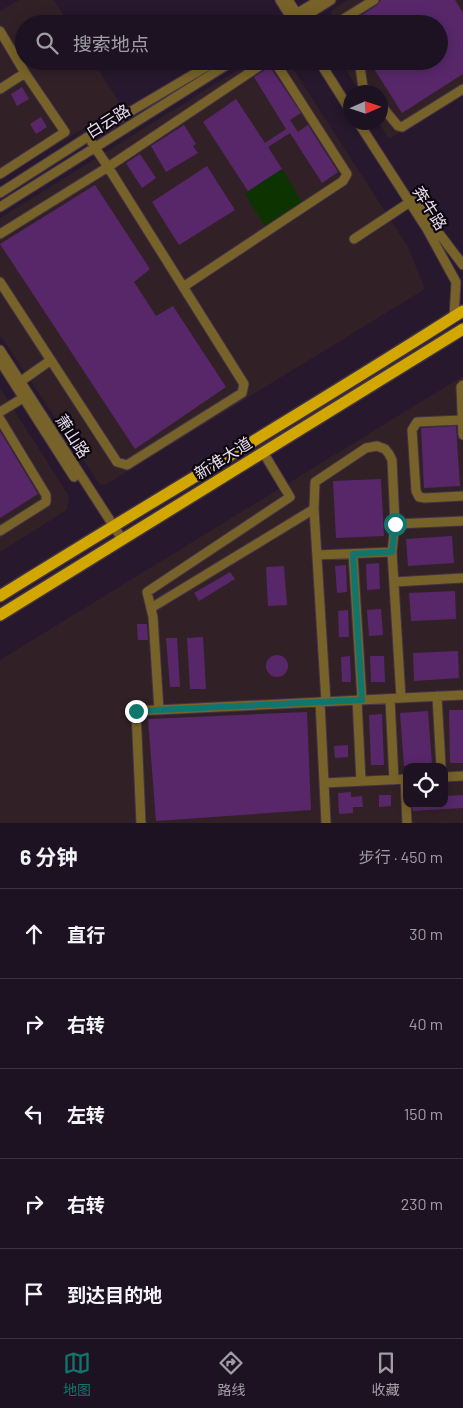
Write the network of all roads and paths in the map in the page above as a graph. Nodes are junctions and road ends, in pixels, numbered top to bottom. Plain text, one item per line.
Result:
1 (280, 0) edge
2 (288, 0) edge
3 (319, 0) edge
4 (331, 0) edge
5 (374, 0) edge
6 (291, 15) edge
7 (294, 15) edge
8 (303, 15) edge
9 (306, 15) edge
10 (350, 15) edge
11 (0, 31) edge
12 (15, 56) edge
13 (23, 70) edge
14 (201, 70) edge
15 (219, 70) edge
16 (254, 70) edge
17 (280, 70) edge
18 (325, 70) edge
19 (332, 70) edge
20 (360, 70) edge
21 (25, 73) junction
22 (363, 85) edge
23 (0, 89) edge
24 (343, 89) edge
25 (463, 89) edge
26 (343, 99) edge
27 (388, 115) edge
28 (363, 130) edge
29 (369, 130) edge
30 (88, 137) junction
31 (95, 148) junction
32 (108, 167) junction
33 (0, 174) edge
34 (0, 193) edge
35 (411, 201) junction
36 (0, 207) edge
37 (0, 234) edge
38 (354, 239) dead end
39 (463, 265) edge
40 (0, 282) edge
41 (183, 286) junction
42 (458, 314) edge
43 (463, 329) edge
44 (0, 350) edge
45 (51, 360) junction
46 (0, 361) edge
47 (18, 383) junction
48 (463, 385) edge
49 (23, 398) junction
50 (0, 412) edge
51 (0, 420) edge
52 (462, 420) edge
53 (463, 434) edge
54 (263, 452) junction
55 (463, 496) edge
56 (314, 509) junction
57 (463, 521) edge
58 (395, 524) junction
59 (110, 527) junction
60 (0, 531) edge
61 (119, 541) junction
62 (392, 552) junction
63 (353, 554) junction
64 (317, 555) junction
65 (463, 578) edge
66 (394, 582) junction
67 (0, 596) edge
68 (151, 608) junction
69 (0, 615) edge
70 (463, 695) edge
71 (437, 696) junction
72 (390, 698) junction
73 (401, 698) junction
74 (359, 700) junction
75 (323, 702) junction
76 (159, 710) junction
77 (441, 763) edge
78 (463, 776) edge
79 (448, 777) edge
80 (403, 779) edge
81 (394, 780) junction
82 (361, 781) junction
83 (324, 783) junction
84 (407, 808) edge
85 (142, 823) edge
86 (326, 823) edge
87 (407, 823) edge

1 - 6 street
2 - 7 street
3 - 8 street
4 - 9 street
5 - 10 street
11 - 12 street
13 - 21 street
14 - 30 street, 白云路
15 - 31 street, 白云路
16 - 32 street
17 - 41 street
18 - 26 street
19 - 24 street
20 - 22 street
21 - 23 street
21 - 33 street
25 - 27 street
28 - 35 street, 奔牛路
29 - 35 street, 奔牛路
30 - 31 street
30 - 34 street, 白云路
31 - 32 street
31 - 36 street, 白云路
32 - 37 street
32 - 41 street
35 - 38 street
35 - 39 street, 奔牛路
35 - 42 street, 奔牛路
40 - 45 street
41 - 45 street
42 - 59 main road, 新淮大道
43 - 54 main road, 新淮大道
44 - 47 street, 萧山路
45 - 47 street
46 - 47 street, 萧山路
47 - 49 street, 萧山路
47 - 59 street, 萧山路
48 - 52 street
49 - 50 street
49 - 59 street, 萧山路
51 - 60 street
52 - 53 street
52 - 55 street
54 - 61 main road, 新淮大道
54 - 68 street
56 - 58 street
56 - 64 street
56 - 68 street
57 - 58 street
58 - 62 street
59 - 61 street, 萧山路
59 - 67 main road, 新淮大道
61 - 69 main road, 新淮大道
62 - 63 street
62 - 66 street
63 - 64 street
63 - 74 street
64 - 75 street
65 - 66 street
66 - 73 street
68 - 76 street
70 - 71 street
71 - 73 street
71 - 77 street
72 - 73 street
72 - 74 street
72 - 81 street
74 - 75 street
74 - 82 street
75 - 76 street
75 - 83 street
76 - 85 street
78 - 79 street
80 - 81 street
81 - 82 street
82 - 83 street
83 - 86 street
84 - 87 street

